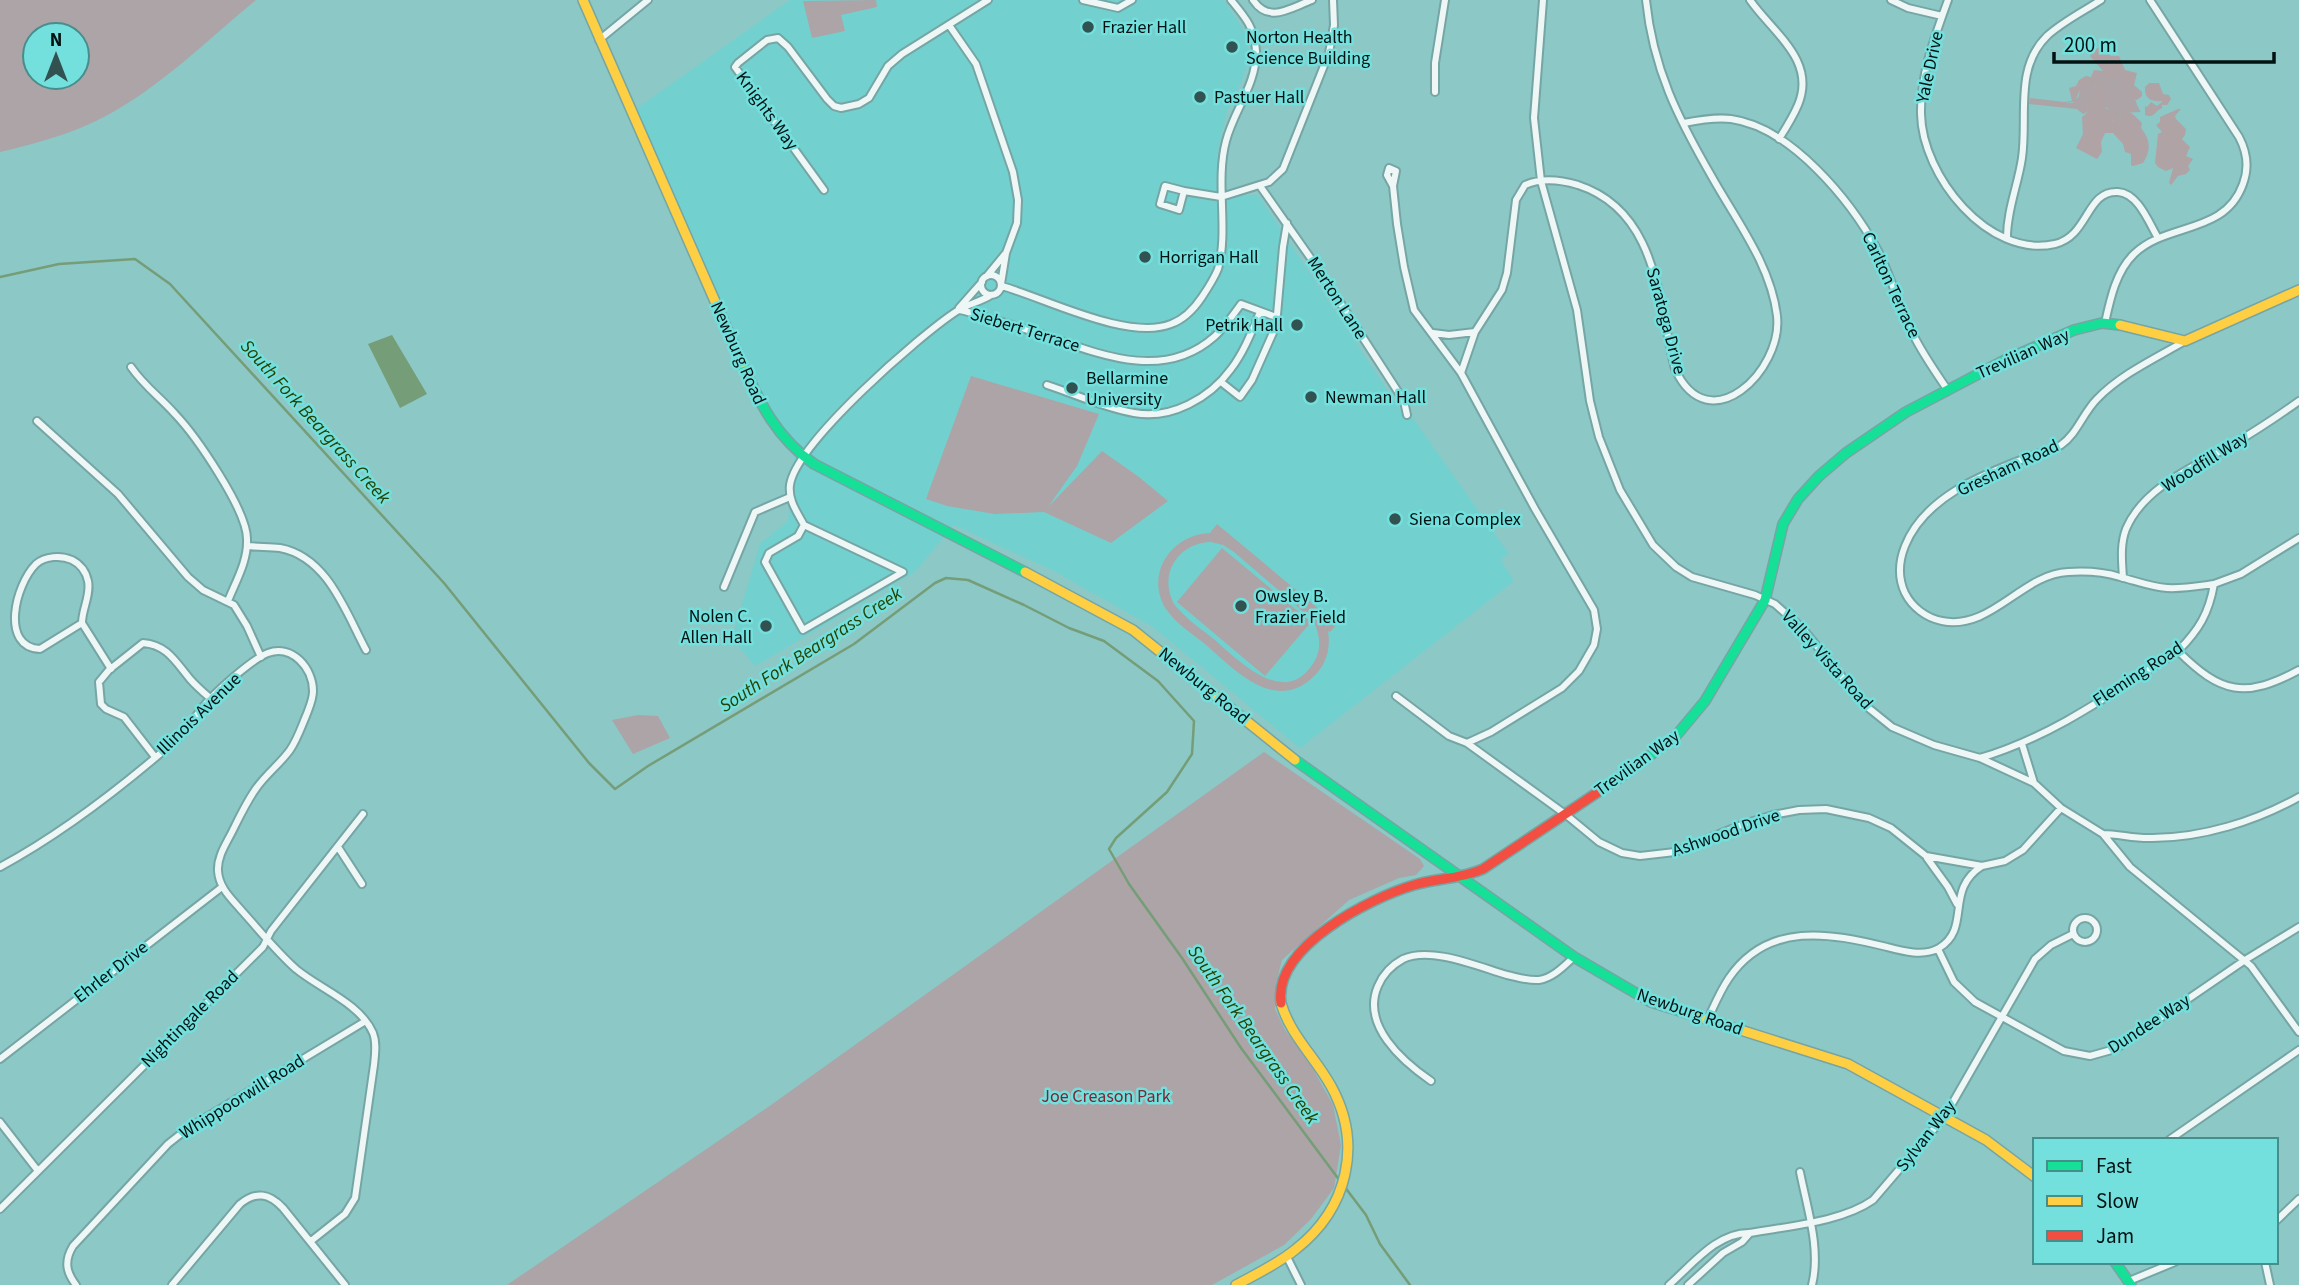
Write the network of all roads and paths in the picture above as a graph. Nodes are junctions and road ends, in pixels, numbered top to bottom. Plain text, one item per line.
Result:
1 (583, 0) edge
2 (648, 0) edge
3 (988, 0) edge
4 (1083, 0) edge
5 (1132, 0) edge
6 (1231, 0) edge
7 (1253, 0) edge
8 (1312, 0) edge
9 (1333, 0) edge
10 (1445, 0) edge
11 (1544, 0) edge
12 (1646, 0) edge
13 (1750, 0) edge
14 (1891, 0) edge
15 (1948, 0) edge
16 (2101, 0) edge
17 (2150, 0) edge
18 (1942, 16) junction
19 (949, 25) junction
20 (599, 40) junction
21 (1435, 92) dead end
22 (1684, 123) junction
23 (1779, 139) junction
24 (1541, 181) junction
25 (1260, 186) junction
26 (1393, 186) dead end
27 (824, 190) dead end
28 (1184, 191) dead end
29 (1221, 197) junction
30 (1287, 223) junction
31 (2007, 237) junction
32 (2158, 238) junction
33 (1006, 253) junction
34 (985, 279) junction
35 (1001, 285) junction
36 (2299, 290) edge
37 (991, 295) junction
38 (958, 310) junction
39 (1260, 312) junction
40 (1276, 317) junction
41 (2105, 323) junction
42 (1433, 332) junction
43 (1475, 332) junction
44 (2185, 341) junction
45 (131, 367) dead end
46 (1461, 373) junction
47 (1221, 382) junction
48 (1047, 385) dead end
49 (1947, 389) junction
50 (2299, 401) edge
51 (1407, 415) dead end
52 (37, 421) dead end
53 (804, 458) junction
54 (790, 497) junction
55 (804, 525) junction
56 (2299, 538) edge
57 (247, 546) junction
58 (2123, 578) junction
59 (2214, 584) junction
60 (724, 587) dead end
61 (1765, 599) junction
62 (228, 601) junction
63 (82, 623) junction
64 (366, 650) dead end
65 (2178, 651) junction
66 (261, 657) junction
67 (111, 669) junction
68 (2299, 670) edge
69 (1396, 696) dead end
70 (210, 698) junction
71 (1466, 743) junction
72 (2022, 744) junction
73 (155, 757) junction
74 (1980, 758) junction
75 (2034, 783) junction
76 (2299, 797) edge
77 (2061, 808) junction
78 (363, 814) dead end
79 (1565, 814) junction
80 (2102, 834) junction
81 (338, 846) junction
82 (1926, 856) junction
83 (1982, 866) junction
84 (0, 867) edge
85 (1460, 876) junction
86 (362, 884) dead end
87 (222, 887) junction
88 (1959, 907) junction
89 (2299, 927) edge
90 (2073, 934) dead end
91 (267, 939) junction
92 (1938, 949) junction
93 (1574, 957) junction
94 (2245, 960) junction
95 (2002, 1017) junction
96 (1707, 1021) junction
97 (364, 1022) junction
98 (2299, 1032) edge
99 (2299, 1050) edge
100 (0, 1059) edge
101 (1431, 1080) dead end
102 (1945, 1116) junction
103 (0, 1122) edge
104 (2172, 1138) edge
105 (38, 1171) junction
106 (1800, 1172) dead end
107 (2033, 1175) edge
108 (2299, 1199) edge
109 (0, 1209) edge
110 (2278, 1219) edge
111 (1810, 1222) junction
112 (1750, 1233) junction
113 (311, 1241) junction
114 (1703, 1255) junction
115 (1287, 1257) junction
116 (1711, 1264) junction
117 (2116, 1264) edge
118 (2171, 1264) edge
119 (2265, 1264) edge
120 (2130, 1283) edge
121 (76, 1285) edge
122 (172, 1285) edge
123 (345, 1285) edge
124 (1236, 1285) edge
125 (1301, 1285) edge
126 (1669, 1285) edge
127 (1688, 1285) edge
128 (1812, 1285) edge
129 (2270, 1285) edge

1 - 20 main road, Newburg Road
2 - 20 street
3 - 19 street, Knights Way
4 - 5 street
6 - 29 street
7 - 8 street
9 - 25 street
10 - 21 street
11 - 24 street, Valley Vista Road
12 - 22 street, Saratoga Drive
13 - 23 street
14 - 18 street
15 - 18 street, Yale Drive
16 - 31 street
17 - 32 street
18 - 31 street, Yale Drive
19 - 27 street, Knights Way
19 - 33 street
20 - 53 main road, Newburg Road
22 - 23 street, Carlton Terrace
22 - 24 street, Saratoga Drive
23 - 49 street, Carlton Terrace
24 - 43 street
24 - 61 street, Valley Vista Road
25 - 29 street
25 - 30 street, Merton Lane
26 - 42 street
28 - 29 street
29 - 35 street
30 - 40 street
30 - 51 street, Merton Lane
31 - 32 street, Yale Drive
32 - 41 street
33 - 34 street
33 - 35 street
34 - 35 street
34 - 37 street
34 - 38 street
35 - 37 street
36 - 44 main road
37 - 38 street
38 - 39 street, Siebert Terrace
38 - 53 street
39 - 40 street, Siebert Terrace
39 - 47 street
40 - 47 street
41 - 44 main road
41 - 49 main road, Trevilian Way
42 - 43 street
42 - 46 street
43 - 46 street
44 - 58 street, Gresham Road
45 - 57 street
46 - 71 street
47 - 48 street
49 - 61 main road, Trevilian Way
50 - 58 street, Woodfill Way
52 - 62 street
53 - 54 street
53 - 85 main road, Newburg Road
54 - 55 street
54 - 60 street
55 - 55 street
56 - 59 street
57 - 62 street
57 - 64 street
58 - 59 street, Gresham Road
59 - 65 street, Fleming Road
61 - 74 street, Valley Vista Road
61 - 79 main road, Trevilian Way
62 - 66 street
63 - 63 street
63 - 67 street
65 - 68 street
65 - 72 street, Fleming Road
66 - 70 street, Illinois Avenue
66 - 87 street
67 - 70 street
67 - 73 street
69 - 71 street, Ashwood Drive
70 - 73 street, Illinois Avenue
71 - 79 street, Ashwood Drive
72 - 74 street, Fleming Road
72 - 75 street
73 - 84 street, Illinois Avenue
74 - 75 street, Valley Vista Road
75 - 77 street, Valley Vista Road
76 - 80 street
77 - 80 street, Valley Vista Road
77 - 83 street, Ashwood Drive
78 - 81 street, Nightingale Road
79 - 82 street, Ashwood Drive
79 - 85 main road, Trevilian Way
80 - 94 street, Valley Vista Road
81 - 86 street
81 - 91 street, Nightingale Road
82 - 83 street, Ashwood Drive
82 - 88 street, Ashwood Drive
83 - 88 street
85 - 93 main road, Newburg Road
85 - 115 main road, Trevilian Way
87 - 91 street
87 - 100 street, Ehrler Drive
88 - 92 street
89 - 94 street, Dundee Way
90 - 95 street, Sylvan Way
91 - 97 street
91 - 105 street, Nightingale Road
92 - 95 street, Dundee Way
92 - 96 street
93 - 96 main road, Newburg Road
93 - 101 street
94 - 95 street, Dundee Way
94 - 98 street, Valley Vista Road
95 - 102 street, Sylvan Way
96 - 102 main road, Newburg Road
97 - 113 street
97 - 121 street, Whippoorwill Road
99 - 104 street
102 - 107 main road, Newburg Road
102 - 111 street, Sylvan Way
103 - 105 street
105 - 109 street, Nightingale Road
106 - 111 street
108 - 110 street
111 - 112 street, Sylvan Way
111 - 128 street
112 - 114 street, Sylvan Way
112 - 116 street, Sylvan Way
113 - 122 street
113 - 123 street
114 - 116 street
114 - 126 street, Sylvan Way
115 - 124 main road, Trevilian Way
115 - 125 street
116 - 127 street, Sylvan Way
117 - 120 main road
118 - 120 street
119 - 129 street

